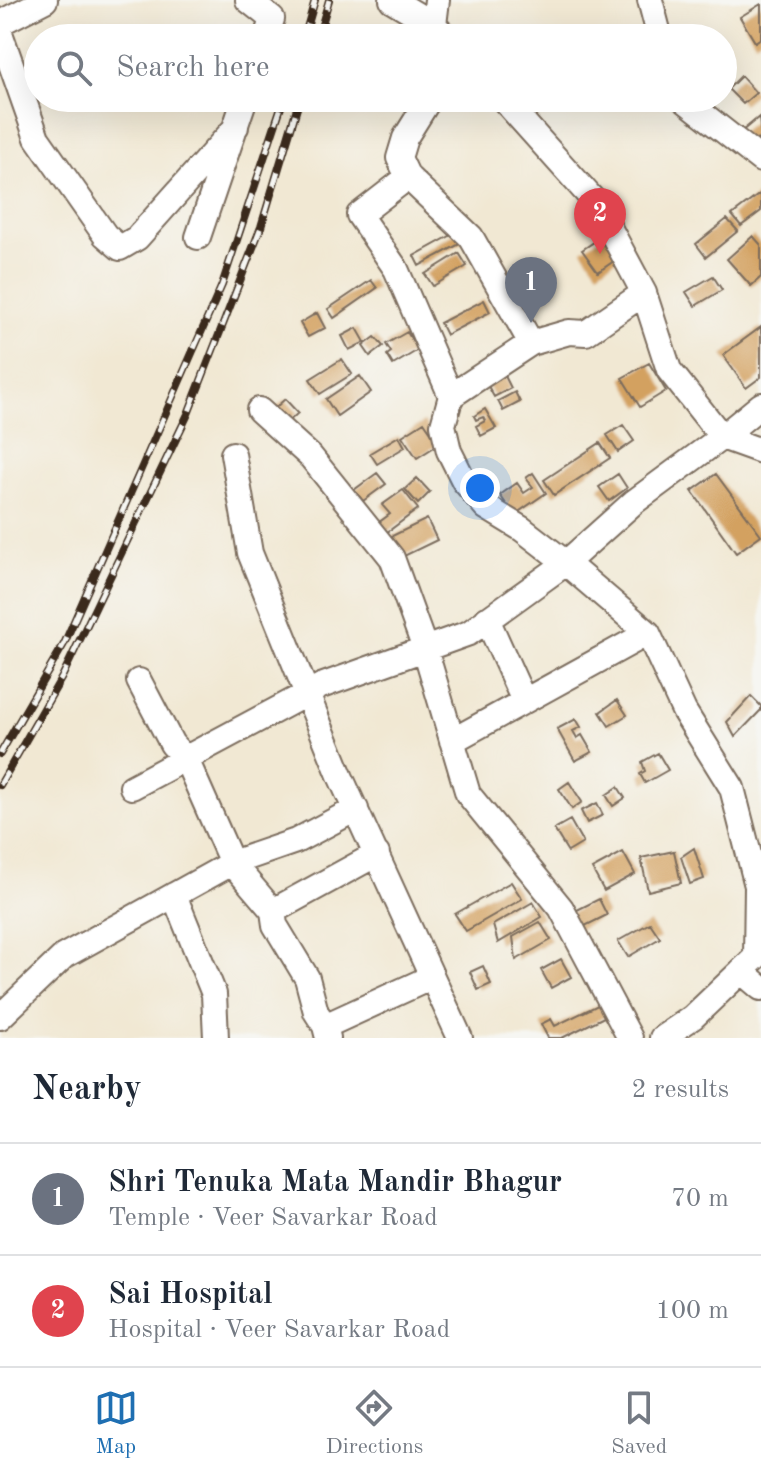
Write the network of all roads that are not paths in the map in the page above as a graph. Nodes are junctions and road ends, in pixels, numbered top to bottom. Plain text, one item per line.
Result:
1 (45, 0) edge
2 (248, 0) edge
3 (392, 0) edge
4 (437, 0) edge
5 (650, 0) edge
6 (0, 23) edge
7 (270, 24) edge
8 (430, 24) edge
9 (440, 24) edge
10 (656, 24) edge
11 (0, 33) edge
12 (24, 101) edge
13 (28, 112) edge
14 (241, 112) edge
15 (421, 112) edge
16 (515, 112) edge
17 (700, 112) edge
18 (236, 127) junction
19 (761, 160) edge
20 (408, 177) junction
21 (198, 237) dead end
22 (644, 293) junction
23 (531, 343) junction
24 (451, 396) junction
25 (761, 405) edge
26 (259, 410) dead end
27 (722, 437) junction
28 (761, 451) edge
29 (233, 454) dead end
30 (566, 563) junction
31 (487, 619) junction
32 (648, 633) junction
33 (425, 649) junction
34 (139, 681) dead end
35 (307, 694) junction
36 (524, 701) junction
37 (452, 741) junction
38 (186, 759) junction
39 (132, 787) dead end
40 (356, 809) junction
41 (377, 854) junction
42 (232, 863) junction
43 (174, 895) junction
44 (273, 911) junction
45 (741, 971) junction
46 (432, 977) junction
47 (761, 988) edge
48 (0, 1017) edge
49 (326, 1032) edge
50 (216, 1038) edge
51 (460, 1038) edge
52 (630, 1038) edge
53 (662, 1038) edge

1 - 6 street
2 - 7 street
3 - 8 street
4 - 9 street
5 - 10 street
11 - 12 street
13 - 18 street
14 - 18 street
15 - 20 street
16 - 22 street
17 - 19 street
18 - 21 street
20 - 23 street
20 - 24 street
22 - 23 street
22 - 27 street
23 - 24 street
24 - 30 street
25 - 27 street
26 - 33 street
27 - 28 street
27 - 30 street
29 - 35 street
30 - 31 street
30 - 32 street
31 - 33 street
31 - 36 street
32 - 36 street
32 - 45 street
33 - 35 street
33 - 37 street
34 - 38 street
35 - 38 street
35 - 40 street
36 - 37 street
37 - 52 street
38 - 39 street
38 - 42 street
40 - 41 street
40 - 42 street
41 - 44 street
41 - 46 street
42 - 43 street
42 - 44 street
43 - 48 street
43 - 50 street
44 - 49 street
45 - 47 street
45 - 53 street
46 - 49 street
46 - 51 street

